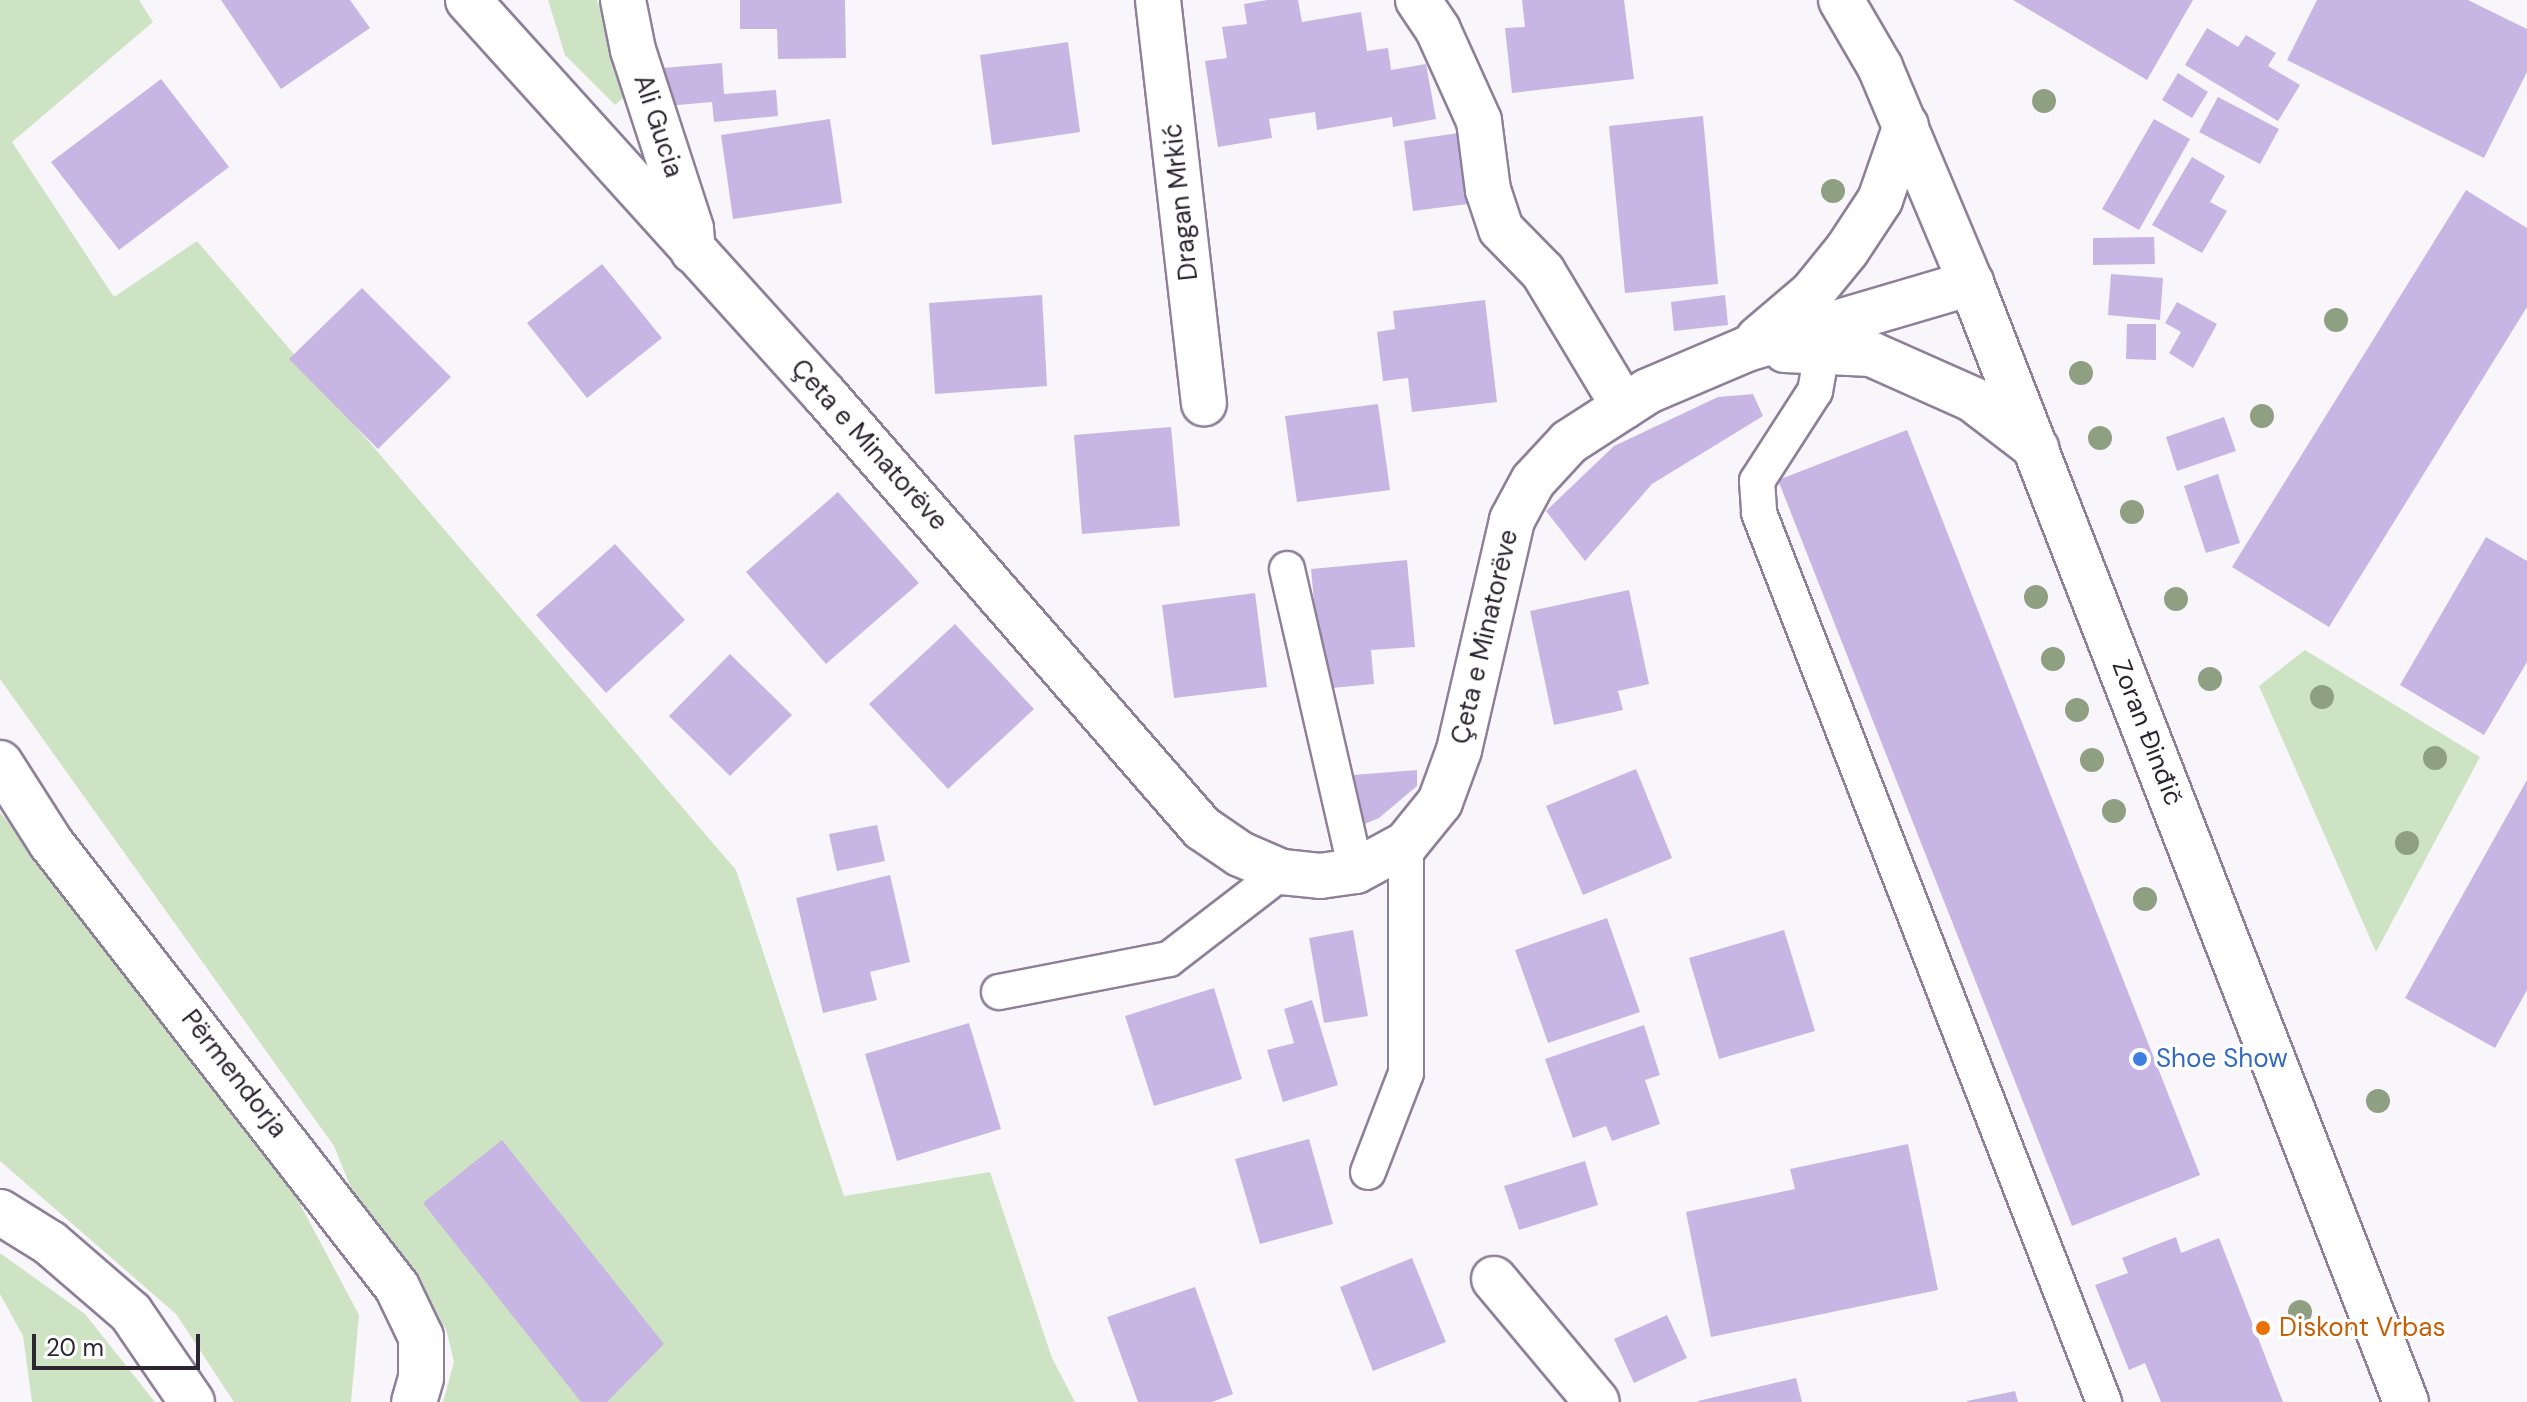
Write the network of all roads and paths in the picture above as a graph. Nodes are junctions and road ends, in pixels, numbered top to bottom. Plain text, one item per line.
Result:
1 (468, 0) edge
2 (623, 0) edge
3 (1158, 0) edge
4 (1418, 0) edge
5 (1841, 0) edge
6 (1873, 0) edge
7 (1880, 67) junction
8 (1906, 125) junction
9 (693, 252) junction
10 (1971, 283) junction
11 (1747, 349) junction
12 (1822, 352) junction
13 (1204, 403) dead end
14 (1624, 407) junction
15 (2036, 448) junction
16 (1287, 569) dead end
17 (0, 763) edge
18 (1406, 844) junction
19 (1356, 871) junction
20 (1282, 872) junction
21 (999, 992) dead end
22 (1368, 1172) dead end
23 (0, 1212) edge
24 (1494, 1279) dead end
25 (426, 1394) edge
26 (192, 1402) edge
27 (1597, 1402) edge
28 (2104, 1402) edge
29 (2406, 1402) edge

1 - 9 street, Çeta e Minatorëve
2 - 9 street, Ali Gucia
3 - 13 street, Dragan Mrkić
4 - 14 street
5 - 7 street, Zoran Đinđič
6 - 7 street, Zoran Đinđič
7 - 8 street, Zoran Đinđič
8 - 10 street, Zoran Đinđič
8 - 11 street, Çeta e Minatorëve
9 - 20 street, Çeta e Minatorëve
10 - 11 street, Çeta e Minatorëve
10 - 15 street, Zoran Đinđič
11 - 12 street, Çeta e Minatorëve
11 - 14 street, Çeta e Minatorëve
12 - 15 street, Çeta e Minatorëve
12 - 28 lane
14 - 18 street, Çeta e Minatorëve
15 - 29 street, Zoran Đinđič
16 - 19 lane
17 - 25 street, Përmendorja
18 - 19 street, Çeta e Minatorëve
18 - 22 lane
19 - 20 street, Çeta e Minatorëve
20 - 21 lane
23 - 26 street
24 - 27 street

